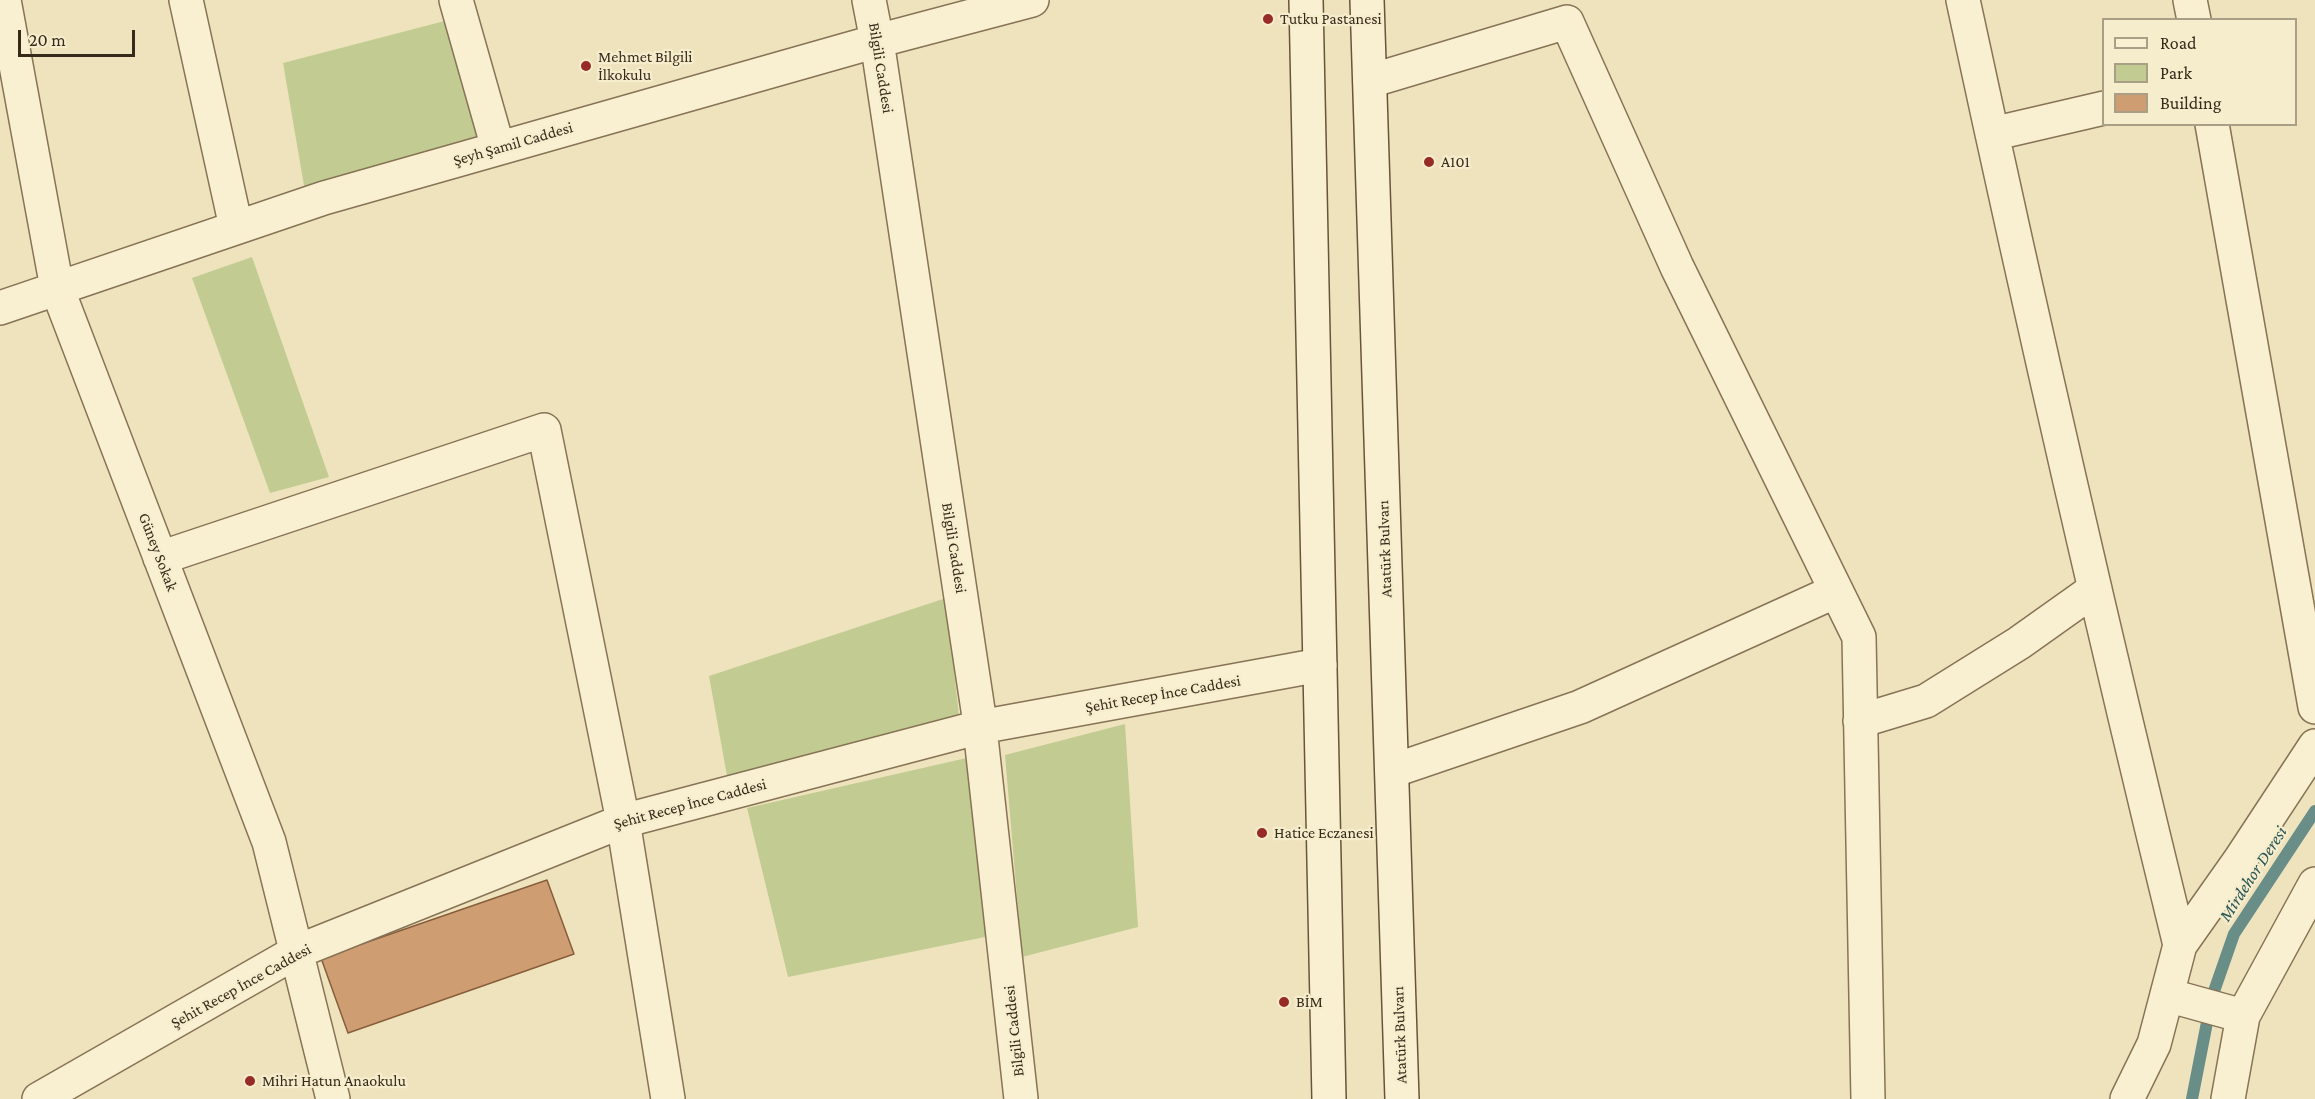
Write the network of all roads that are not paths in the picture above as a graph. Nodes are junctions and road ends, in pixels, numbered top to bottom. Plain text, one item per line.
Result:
1 (4, 0) edge
2 (186, 0) edge
3 (456, 0) edge
4 (869, 0) edge
5 (1032, 0) edge
6 (1306, 0) edge
7 (1367, 0) edge
8 (1963, 0) edge
9 (2190, 0) edge
10 (2194, 18) edge
11 (878, 41) junction
12 (1370, 81) junction
13 (2102, 108) edge
14 (2212, 126) edge
15 (1992, 134) junction
16 (498, 148) junction
17 (236, 227) junction
18 (57, 288) junction
19 (0, 308) edge
20 (160, 558) junction
21 (2095, 589) junction
22 (1836, 591) junction
23 (1320, 665) junction
24 (2315, 706) edge
25 (1860, 721) junction
26 (980, 727) junction
27 (2315, 746) edge
28 (1392, 771) junction
29 (623, 821) junction
30 (2315, 884) edge
31 (2180, 945) junction
32 (296, 952) junction
33 (2208, 1006) junction
34 (39, 1099) edge
35 (333, 1099) edge
36 (668, 1099) edge
37 (1022, 1099) edge
38 (1329, 1099) edge
39 (1402, 1099) edge
40 (1868, 1099) edge
41 (2127, 1099) edge
42 (2228, 1099) edge

1 - 18 street, Güney Sokak
2 - 17 street
3 - 16 street
4 - 11 street, Bilgili Caddesi
5 - 11 street, Şeyh Şamil Caddesi
6 - 23 street
7 - 12 street, Atatürk Bulvarı
8 - 15 street
9 - 10 street
11 - 16 street, Şeyh Şamil Caddesi
11 - 26 street, Bilgili Caddesi
12 - 22 street
12 - 28 street, Atatürk Bulvarı
13 - 15 street
14 - 24 street
15 - 21 street
16 - 17 street, Şeyh Şamil Caddesi
17 - 18 street, Şeyh Şamil Caddesi
18 - 19 street, Şeyh Şamil Caddesi
18 - 20 street, Güney Sokak
20 - 29 street
20 - 32 street, Güney Sokak
21 - 25 street
21 - 31 street
22 - 25 street
22 - 28 street
23 - 26 street, Şehit Recep İnce Caddesi
23 - 38 street
25 - 40 street
26 - 29 street, Şehit Recep İnce Caddesi
26 - 37 street, Bilgili Caddesi
27 - 31 street
28 - 39 street, Atatürk Bulvarı
29 - 32 street, Şehit Recep İnce Caddesi
29 - 36 street
30 - 33 street
31 - 33 street
32 - 34 street, Şehit Recep İnce Caddesi
32 - 35 street, Güney Sokak
33 - 41 street
33 - 42 street

